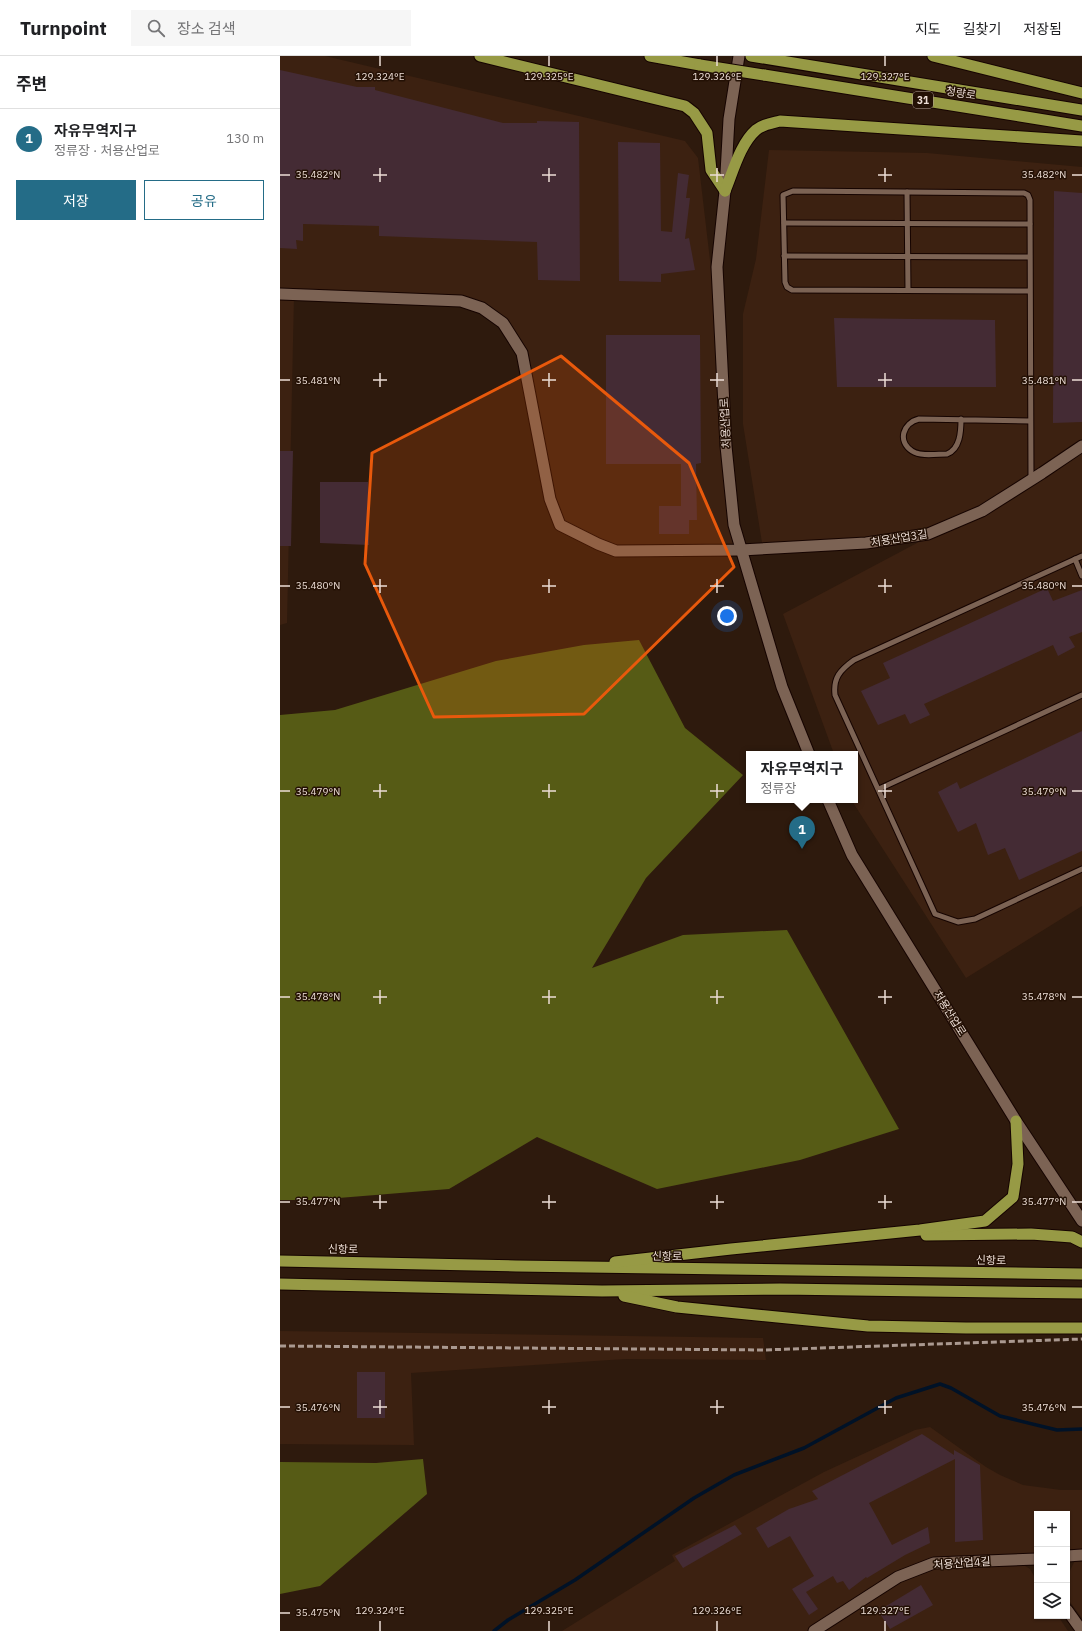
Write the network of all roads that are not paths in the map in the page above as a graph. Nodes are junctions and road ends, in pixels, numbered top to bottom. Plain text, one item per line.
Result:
1 (480, 56) edge
2 (650, 56) edge
3 (739, 56) edge
4 (751, 56) edge
5 (933, 56) edge
6 (1082, 93) edge
7 (1082, 110) edge
8 (1082, 126) edge
9 (1082, 142) edge
10 (725, 191) junction
11 (907, 192) junction
12 (784, 223) junction
13 (908, 224) junction
14 (1030, 224) junction
15 (784, 256) junction
16 (908, 257) junction
17 (1029, 257) junction
18 (908, 290) junction
19 (1029, 291) junction
20 (280, 294) edge
21 (961, 419) junction
22 (1030, 420) junction
23 (1082, 446) edge
24 (1031, 480) junction
25 (741, 550) junction
26 (1082, 556) edge
27 (1075, 559) junction
28 (1082, 576) edge
29 (1082, 695) edge
30 (808, 751) edge
31 (879, 790) junction
32 (829, 803) edge
33 (1082, 869) edge
34 (1016, 1121) junction
35 (1082, 1221) edge
36 (852, 1237) junction
37 (1082, 1242) edge
38 (280, 1261) edge
39 (570, 1267) junction
40 (1082, 1274) edge
41 (280, 1284) edge
42 (602, 1291) junction
43 (1082, 1293) edge
44 (1082, 1328) edge
45 (1082, 1555) edge
46 (1070, 1556) edge
47 (1034, 1562) edge
48 (1070, 1614) edge
49 (814, 1631) edge
50 (1082, 1631) edge

1 - 10 highway
2 - 8 highway, 청량로 / 31, bridge
3 - 10 street, 처용산업로
4 - 7 highway, 청량로 / 31
5 - 6 highway
9 - 10 highway
10 - 25 street, 처용산업로
11 - 12 lane
11 - 13 lane
11 - 14 lane
12 - 13 lane
12 - 15 lane
13 - 14 lane
13 - 16 lane
14 - 17 lane
15 - 16 lane
15 - 18 lane
16 - 17 lane
16 - 18 lane
17 - 19 lane
18 - 19 lane
19 - 22 lane
20 - 25 street, 처용산업3길
21 - 21 lane
21 - 22 lane
22 - 24 lane
23 - 24 street, 처용산업3길
24 - 25 street, 처용산업3길
25 - 30 street, 처용산업로
26 - 27 lane
27 - 28 lane
27 - 31 lane
29 - 31 lane
31 - 33 lane
32 - 34 street, 처용산업로
34 - 35 street, 처용산업로
34 - 36 highway
36 - 37 highway
36 - 39 highway
38 - 39 highway, 신항로
39 - 40 highway, 신항로
41 - 42 highway
42 - 43 highway
42 - 44 highway
45 - 46 street
47 - 49 street, 처용산업4길
48 - 50 street

